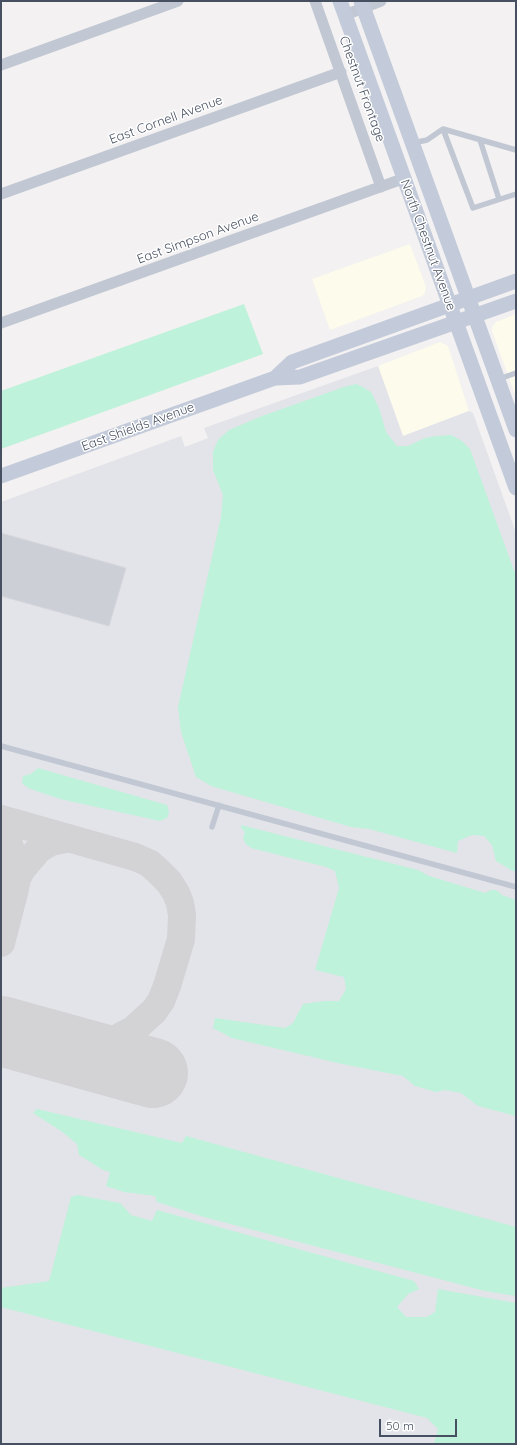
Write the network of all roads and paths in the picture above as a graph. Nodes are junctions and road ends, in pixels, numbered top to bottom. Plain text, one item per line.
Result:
1 (178, 1) edge
2 (315, 1) edge
3 (381, 1) edge
4 (362, 4) edge
5 (343, 8) edge
6 (362, 59) junction
7 (1, 65) edge
8 (340, 72) junction
9 (443, 129) junction
10 (480, 140) junction
11 (412, 143) junction
12 (516, 151) edge
13 (405, 178) junction
14 (381, 187) junction
15 (1, 194) edge
16 (516, 194) edge
17 (499, 199) junction
18 (516, 281) edge
19 (468, 298) junction
20 (516, 301) edge
21 (450, 304) junction
22 (474, 315) junction
23 (456, 321) junction
24 (1, 324) edge
25 (516, 373) edge
26 (275, 378) junction
27 (498, 379) junction
28 (516, 430) edge
29 (511, 458) edge
30 (1, 476) edge
31 (516, 488) edge
32 (1, 746) edge
33 (219, 805) junction
34 (212, 827) dead end
35 (516, 887) edge

1 - 7 street
2 - 8 street, Chestnut Frontage
3 - 4 street
4 - 5 street
4 - 11 main road, North Chestnut Avenue
5 - 6 main road, North Chestnut Avenue
6 - 11 main road
6 - 13 main road, North Chestnut Avenue
8 - 14 street, Chestnut Frontage
8 - 15 street, East Cornell Avenue
9 - 10 lane
9 - 11 lane
9 - 17 lane
10 - 12 lane
10 - 17 lane
11 - 19 main road, North Chestnut Avenue
13 - 14 street, East Simpson Avenue
13 - 21 main road, North Chestnut Avenue
14 - 24 street, East Simpson Avenue
16 - 17 lane
18 - 19 main road, East Shields Avenue
19 - 21 main road, East Shields Avenue
19 - 22 main road, North Chestnut Avenue
20 - 22 main road, East Shields Avenue
21 - 23 main road, North Chestnut Avenue
21 - 26 main road, East Shields Avenue
22 - 23 main road, East Shields Avenue
22 - 27 main road, North Chestnut Avenue
23 - 26 main road, East Shields Avenue
23 - 29 main road, North Chestnut Avenue
25 - 27 lane
26 - 30 main road, East Shields Avenue
27 - 28 main road, North Chestnut Avenue
29 - 31 main road, North Chestnut Avenue
32 - 33 lane
33 - 34 lane
33 - 35 lane

